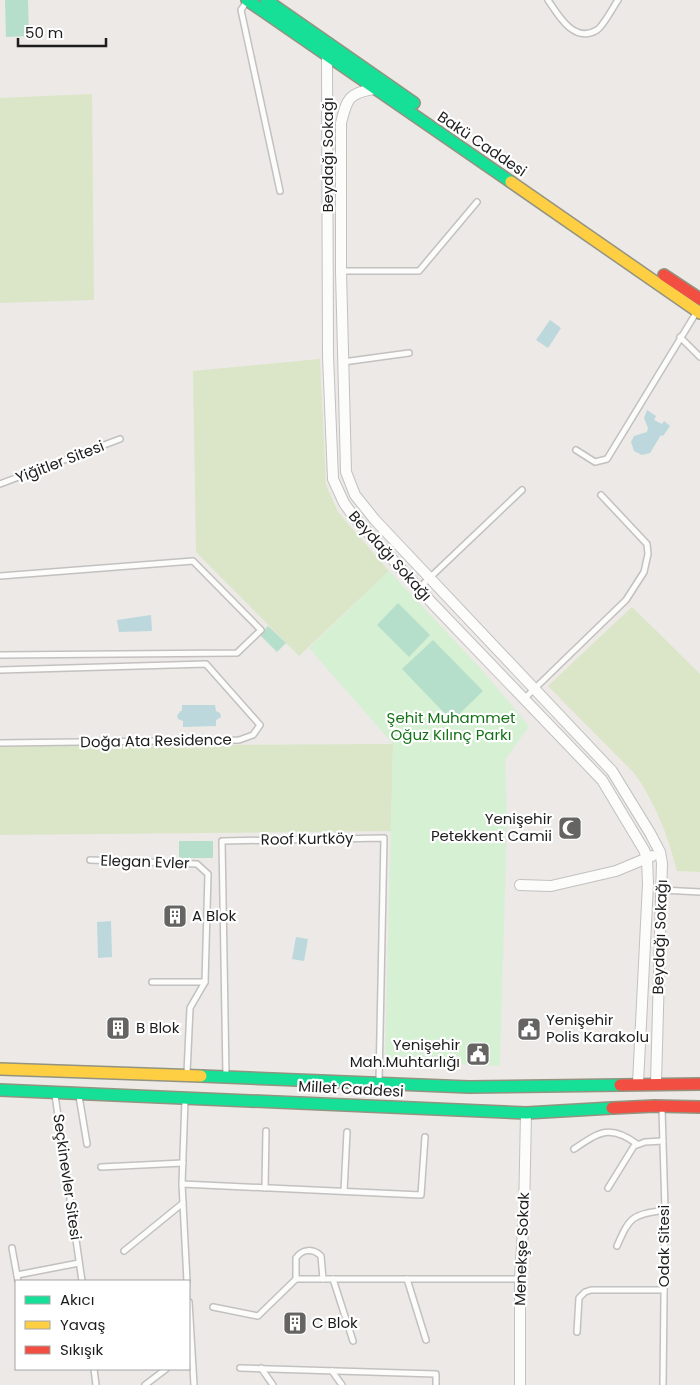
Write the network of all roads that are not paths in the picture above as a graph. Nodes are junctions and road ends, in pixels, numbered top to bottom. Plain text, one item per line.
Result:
1 (247, 0) edge
2 (266, 0) edge
3 (548, 0) edge
4 (618, 0) edge
5 (327, 56) junction
6 (374, 89) junction
7 (280, 191) dead end
8 (477, 202) dead end
9 (341, 271) junction
10 (699, 308) edge
11 (680, 337) junction
12 (409, 353) dead end
13 (700, 357) edge
14 (344, 362) junction
15 (120, 439) dead end
16 (576, 450) dead end
17 (0, 484) edge
18 (522, 490) dead end
19 (601, 495) dead end
20 (0, 576) edge
21 (429, 577) junction
22 (418, 588) junction
23 (0, 655) edge
24 (0, 670) edge
25 (534, 688) junction
26 (525, 698) junction
27 (0, 743) edge
28 (660, 852) junction
29 (647, 858) junction
30 (90, 860) dead end
31 (520, 886) dead end
32 (662, 890) junction
33 (700, 892) edge
34 (152, 982) dead end
35 (205, 982) junction
36 (0, 1069) edge
37 (187, 1076) junction
38 (226, 1078) junction
39 (379, 1083) junction
40 (638, 1083) junction
41 (656, 1083) junction
42 (700, 1084) edge
43 (0, 1090) edge
44 (54, 1092) junction
45 (78, 1093) junction
46 (185, 1097) junction
47 (659, 1106) junction
48 (637, 1107) junction
49 (700, 1108) edge
50 (526, 1113) junction
51 (266, 1131) dead end
52 (347, 1132) dead end
53 (425, 1137) dead end
54 (663, 1141) junction
55 (87, 1144) dead end
56 (637, 1144) junction
57 (574, 1149) dead end
58 (182, 1163) junction
59 (101, 1167) dead end
60 (182, 1184) junction
61 (264, 1188) junction
62 (608, 1188) dead end
63 (344, 1191) junction
64 (183, 1203) junction
65 (665, 1210) junction
66 (617, 1246) dead end
67 (12, 1248) dead end
68 (124, 1251) dead end
69 (79, 1263) junction
70 (17, 1278) edge
71 (296, 1279) junction
72 (323, 1279) junction
73 (333, 1279) junction
74 (407, 1279) junction
75 (520, 1279) junction
76 (82, 1280) edge
77 (186, 1280) edge
78 (664, 1290) junction
79 (213, 1307) dead end
80 (576, 1332) dead end
81 (426, 1340) dead end
82 (353, 1341) dead end
83 (190, 1350) edge
84 (240, 1368) dead end
85 (261, 1368) junction
86 (94, 1370) edge
87 (165, 1370) edge
88 (332, 1371) junction
89 (96, 1385) edge
90 (145, 1385) edge
91 (194, 1385) edge
92 (273, 1385) edge
93 (342, 1385) edge
94 (436, 1385) edge
95 (520, 1385) edge
96 (663, 1385) edge

1 - 5 main road, Bakü Caddesi
1 - 7 lane
2 - 10 main road, Bakü Caddesi
3 - 4 lane
5 - 6 main road, Bakü Caddesi
5 - 22 street, Beydağı Sokağı
6 - 9 street, Beydağı Sokağı
6 - 10 main road, Bakü Caddesi
8 - 9 lane
9 - 14 street, Beydağı Sokağı
10 - 11 lane
11 - 13 lane
11 - 16 lane
12 - 14 lane
14 - 21 street, Beydağı Sokağı
15 - 17 lane, Yiğitler Sitesi
18 - 21 lane
19 - 25 lane
20 - 23 lane
21 - 22 lane
21 - 25 street, Beydağı Sokağı
22 - 26 street, Beydağı Sokağı
24 - 27 lane, Doğa Ata Residence
25 - 26 lane
25 - 28 street, Beydağı Sokağı
26 - 29 street, Beydağı Sokağı
28 - 29 street, Beydağı Sokağı
28 - 32 street, Beydağı Sokağı
29 - 31 street, Beydağı Sokağı
29 - 40 street, Beydağı Sokağı
30 - 35 lane, Elegan Evler
32 - 33 lane
32 - 41 street, Beydağı Sokağı
34 - 35 lane
35 - 37 lane, Elegan Evler
36 - 37 main road, Millet Caddesi
37 - 38 main road, Millet Caddesi
38 - 39 main road, Millet Caddesi
38 - 39 lane, Roof Kurtköy
39 - 40 main road, Millet Caddesi
40 - 41 main road, Millet Caddesi
40 - 48 main road
41 - 42 main road, Millet Caddesi
41 - 47 main road
43 - 44 main road, Millet Caddesi
44 - 45 main road, Millet Caddesi
44 - 69 lane, Seçkinevler Sitesi
45 - 46 main road, Millet Caddesi
45 - 55 lane
46 - 50 main road, Millet Caddesi
46 - 58 lane
47 - 48 main road, Millet Caddesi
47 - 49 main road, Millet Caddesi
47 - 54 lane, Odak Sitesi
48 - 50 main road, Millet Caddesi
50 - 75 street, Menekşe Sokak
51 - 61 lane
52 - 63 lane
53 - 63 lane
54 - 56 lane
54 - 65 lane, Odak Sitesi
56 - 57 lane
56 - 62 lane
58 - 59 lane
58 - 60 lane
60 - 61 lane
60 - 64 lane
61 - 63 lane
64 - 68 lane
64 - 77 lane
65 - 66 lane
65 - 78 lane, Odak Sitesi
67 - 70 lane
69 - 70 lane
69 - 76 lane, Seçkinevler Sitesi
71 - 72 lane
71 - 72 lane
71 - 79 lane
72 - 73 lane
73 - 74 lane
73 - 82 lane
74 - 75 lane
74 - 81 lane
75 - 95 street, Menekşe Sokak
78 - 80 lane
78 - 96 lane, Odak Sitesi
83 - 91 lane
84 - 85 lane
85 - 88 lane
85 - 92 lane
86 - 89 lane
87 - 90 lane
88 - 93 lane
88 - 94 lane

